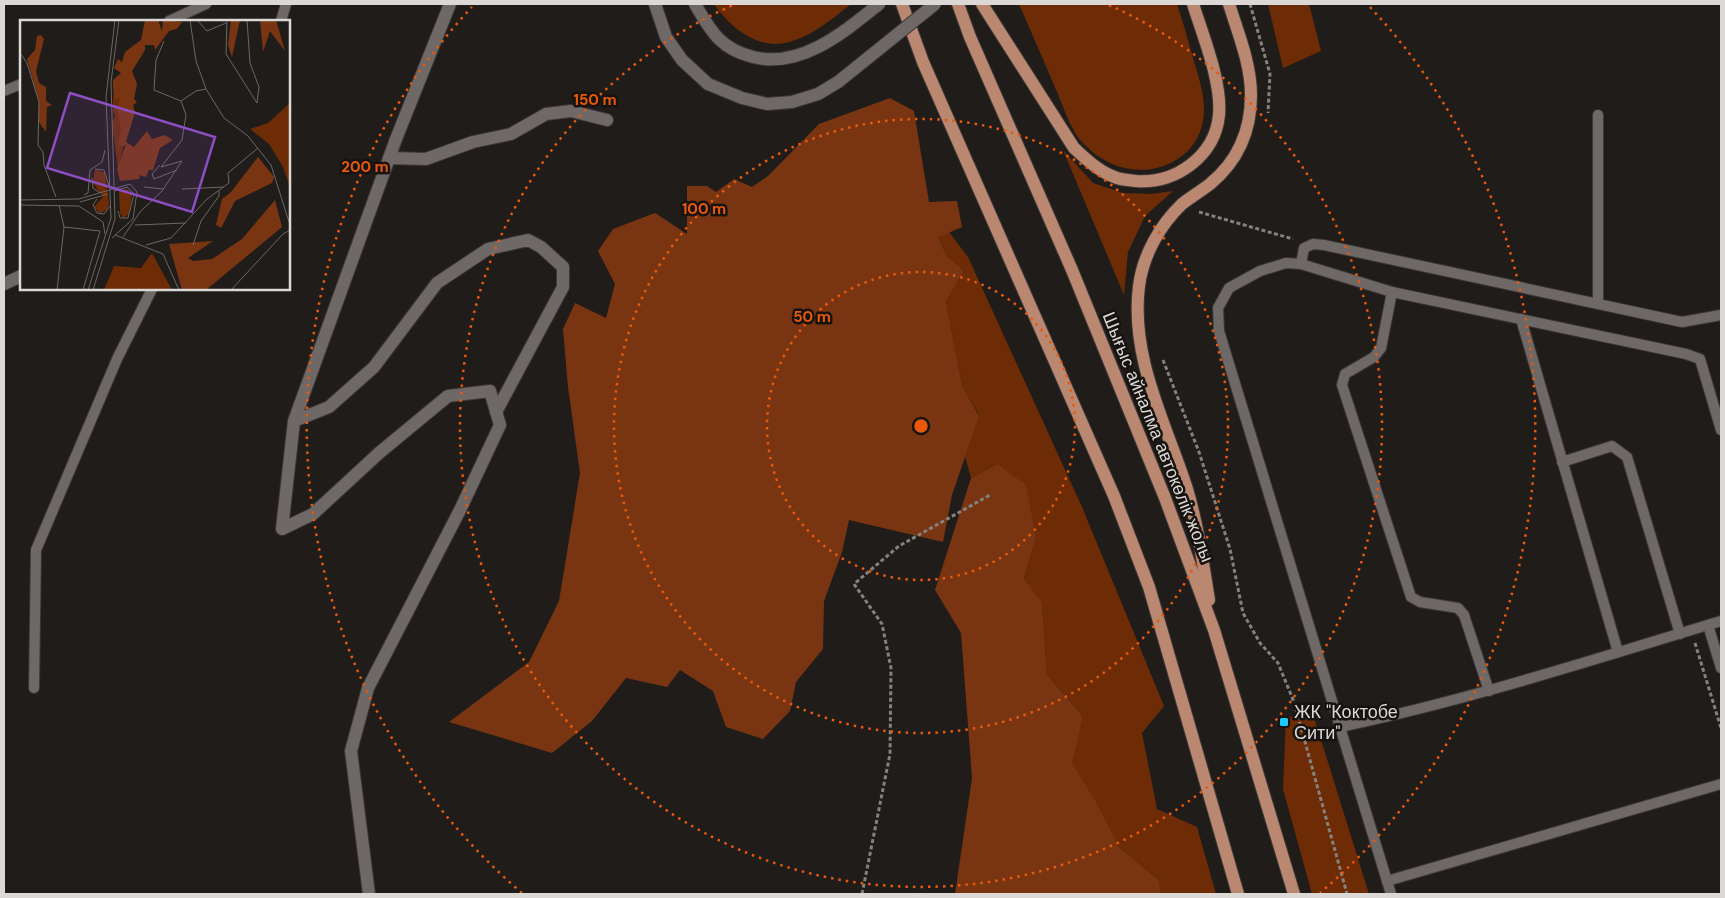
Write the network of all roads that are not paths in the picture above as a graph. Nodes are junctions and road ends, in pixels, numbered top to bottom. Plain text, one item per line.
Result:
1 (206, 4) edge
2 (286, 4) edge
3 (450, 4) edge
4 (655, 4) edge
5 (695, 4) edge
6 (879, 4) edge
7 (902, 4) edge
8 (935, 4) edge
9 (958, 4) edge
10 (982, 4) edge
11 (1193, 4) edge
12 (1230, 4) edge
13 (171, 20) edge
14 (281, 20) edge
15 (20, 84) edge
16 (4, 91) edge
17 (1598, 115) dead end
18 (607, 120) dead end
19 (389, 158) junction
20 (1301, 264) junction
21 (20, 276) edge
22 (4, 284) edge
23 (152, 290) edge
24 (1392, 292) junction
25 (1598, 304) junction
26 (1721, 315) edge
27 (1521, 319) junction
28 (496, 412) junction
29 (294, 421) junction
30 (1721, 430) edge
31 (1562, 462) junction
32 (1721, 621) edge
33 (1708, 626) junction
34 (1214, 630) junction
35 (1680, 634) junction
36 (1618, 652) junction
37 (1721, 668) edge
38 (34, 688) dead end
39 (1489, 691) junction
40 (1340, 727) junction
41 (1721, 784) edge
42 (1387, 881) junction
43 (369, 894) edge
44 (1238, 894) edge
45 (1294, 894) edge
46 (1391, 894) edge

1 - 13 lane
2 - 14 lane
3 - 19 street
4 - 8 street, bridge
5 - 6 street
7 - 44 main road
9 - 34 main road, Шығыс айналма автокөлік жолы
10 - 11 main road
12 - 34 main road
15 - 16 lane
17 - 25 lane
18 - 19 street
19 - 29 street
20 - 24 lane
20 - 25 lane
20 - 40 lane
21 - 22 street
23 - 38 lane
24 - 27 lane
24 - 39 lane
25 - 26 lane
27 - 30 lane
27 - 31 lane
28 - 29 street
28 - 29 street
28 - 43 street
31 - 35 lane
31 - 36 lane
32 - 33 lane
33 - 35 lane
33 - 37 lane
34 - 45 main road, Шығыс айналма автокөлік жолы
35 - 36 lane
36 - 39 lane
39 - 40 lane
40 - 42 lane
41 - 42 lane
42 - 46 lane

